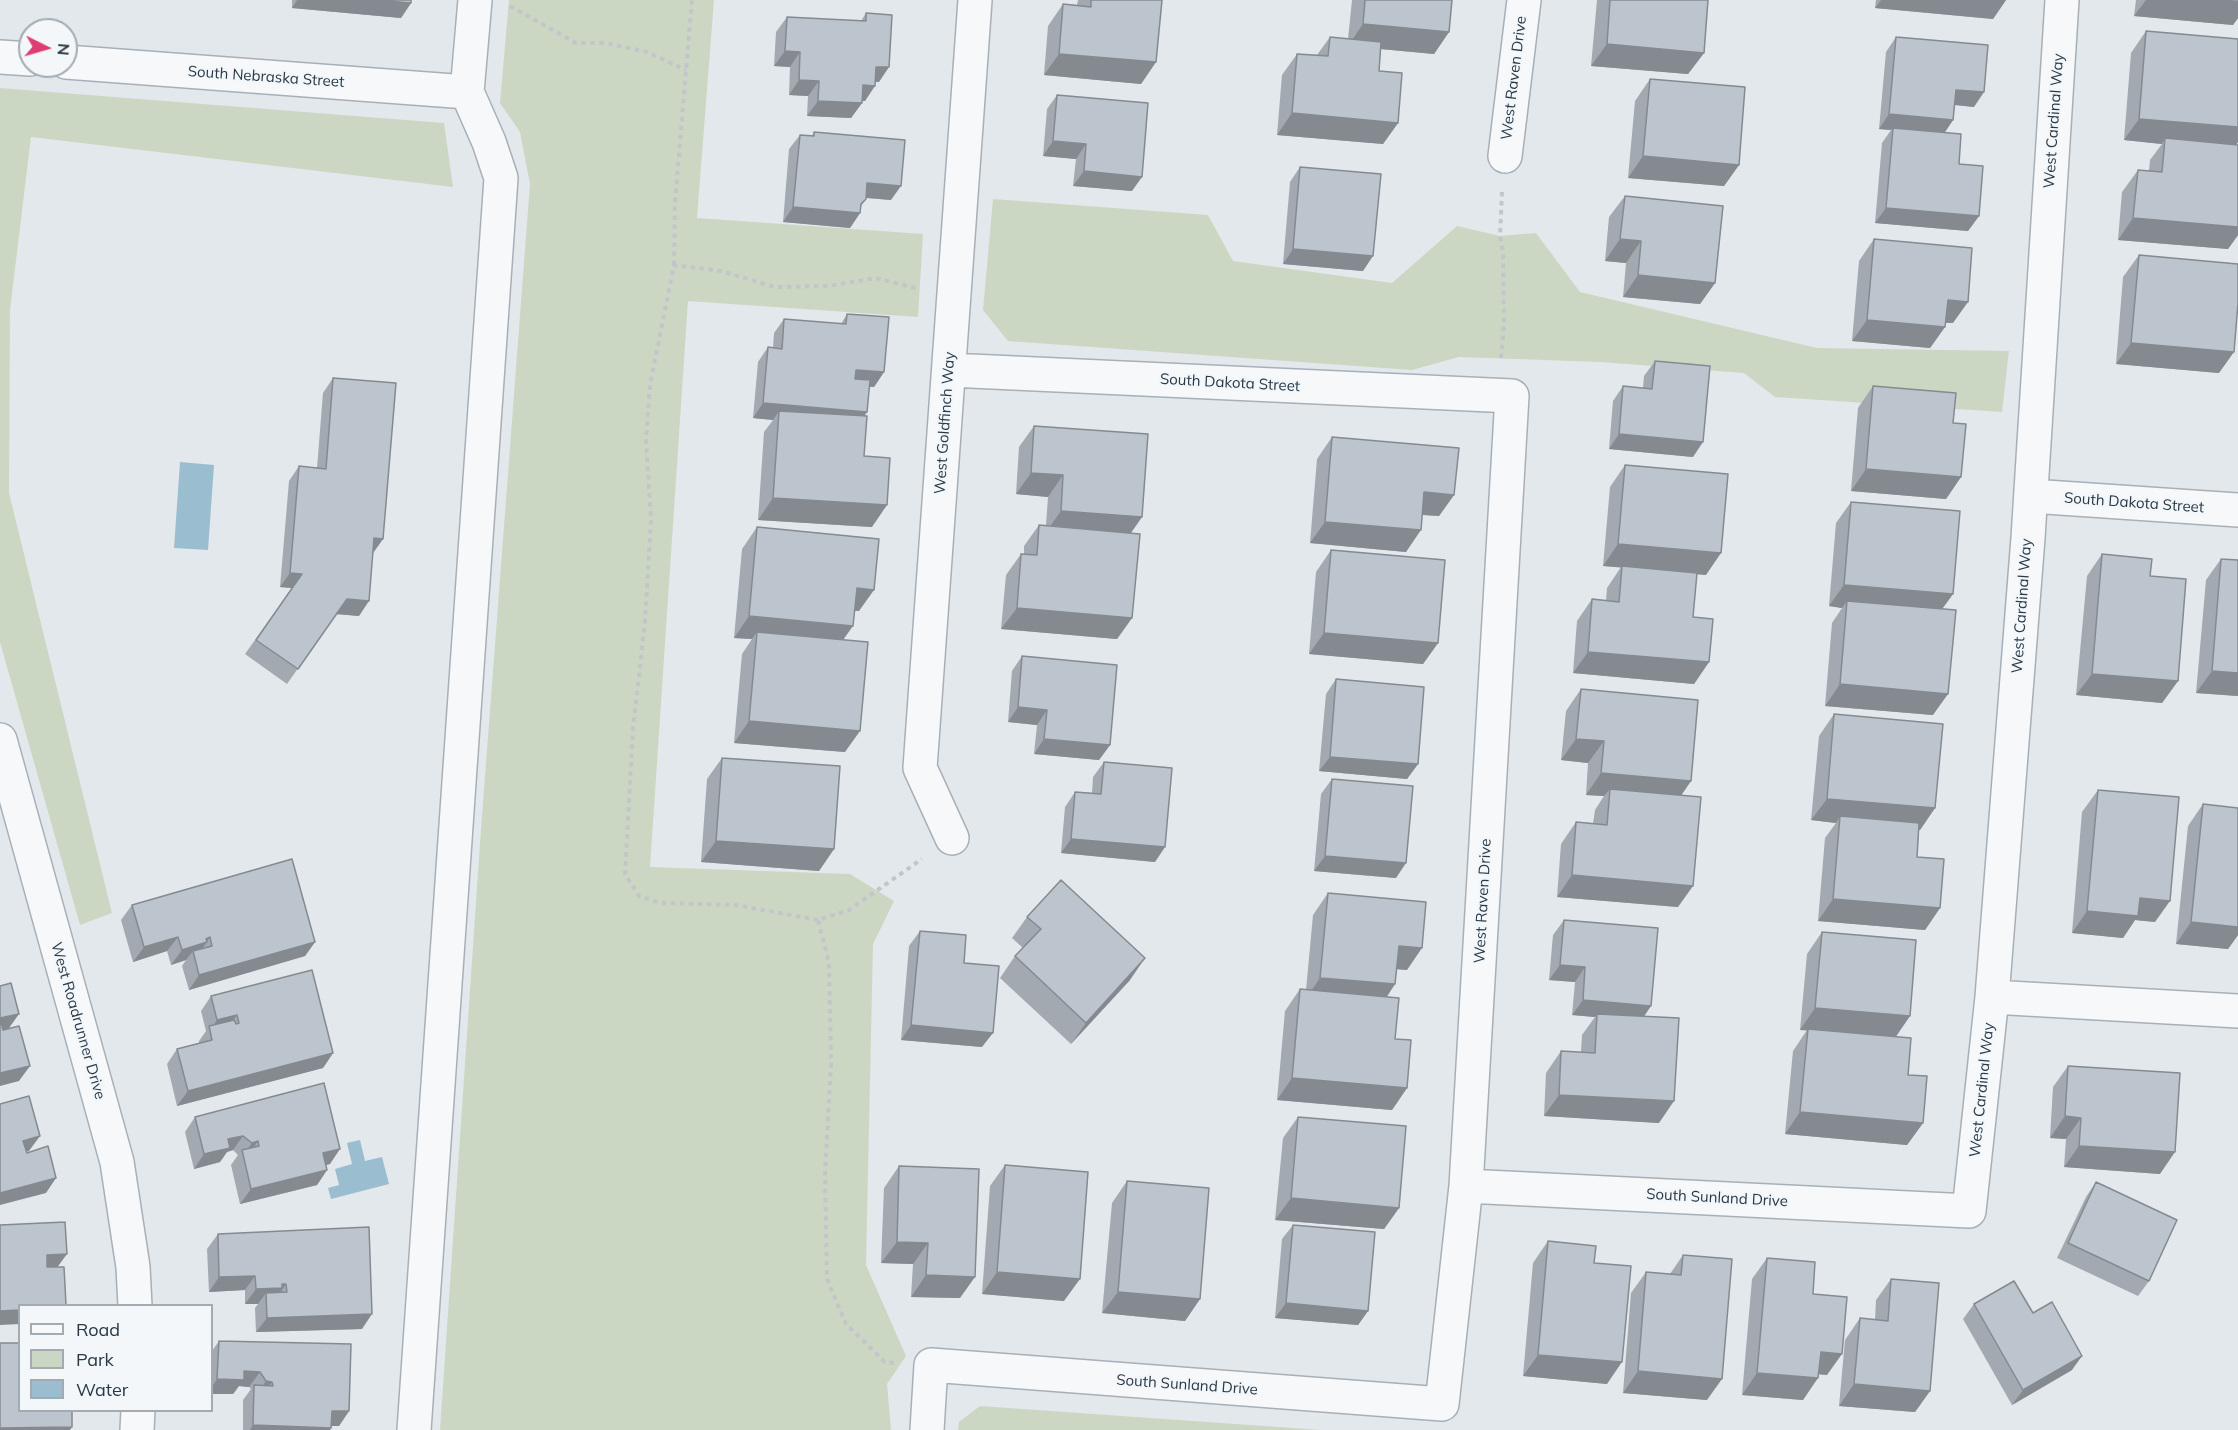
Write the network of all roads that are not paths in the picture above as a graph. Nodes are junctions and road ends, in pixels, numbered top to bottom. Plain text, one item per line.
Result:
1 (475, 0) edge
2 (975, 0) edge
3 (1524, 0) edge
4 (2062, 0) edge
5 (0, 57) edge
6 (18, 58) edge
7 (78, 63) edge
8 (467, 92) junction
9 (1505, 156) road end
10 (949, 370) junction
11 (1512, 396) joint
12 (2031, 496) junction
13 (2238, 510) edge
14 (0, 740) edge
15 (952, 838) road end
16 (1992, 997) junction
17 (2238, 1011) edge
18 (1466, 1186) junction
19 (1969, 1211) joint
20 (135, 1304) edge
21 (1442, 1404) joint
22 (138, 1412) edge
23 (137, 1430) edge
24 (414, 1430) edge
25 (927, 1430) edge

1 - 8 street
2 - 10 street, West Goldfinch Way
3 - 9 street, West Raven Drive
4 - 12 street, West Cardinal Way
5 - 6 street
7 - 8 street, South Nebraska Street
8 - 24 street
10 - 11 street, South Dakota Street
10 - 15 street, West Goldfinch Way
11 - 18 street, West Raven Drive
12 - 13 street, South Dakota Street
12 - 16 street, West Cardinal Way
14 - 20 street, West Roadrunner Drive
16 - 17 street
16 - 19 street, West Cardinal Way
18 - 19 street, South Sunland Drive
18 - 21 street, West Raven Drive
21 - 25 street, South Sunland Drive
22 - 23 street

